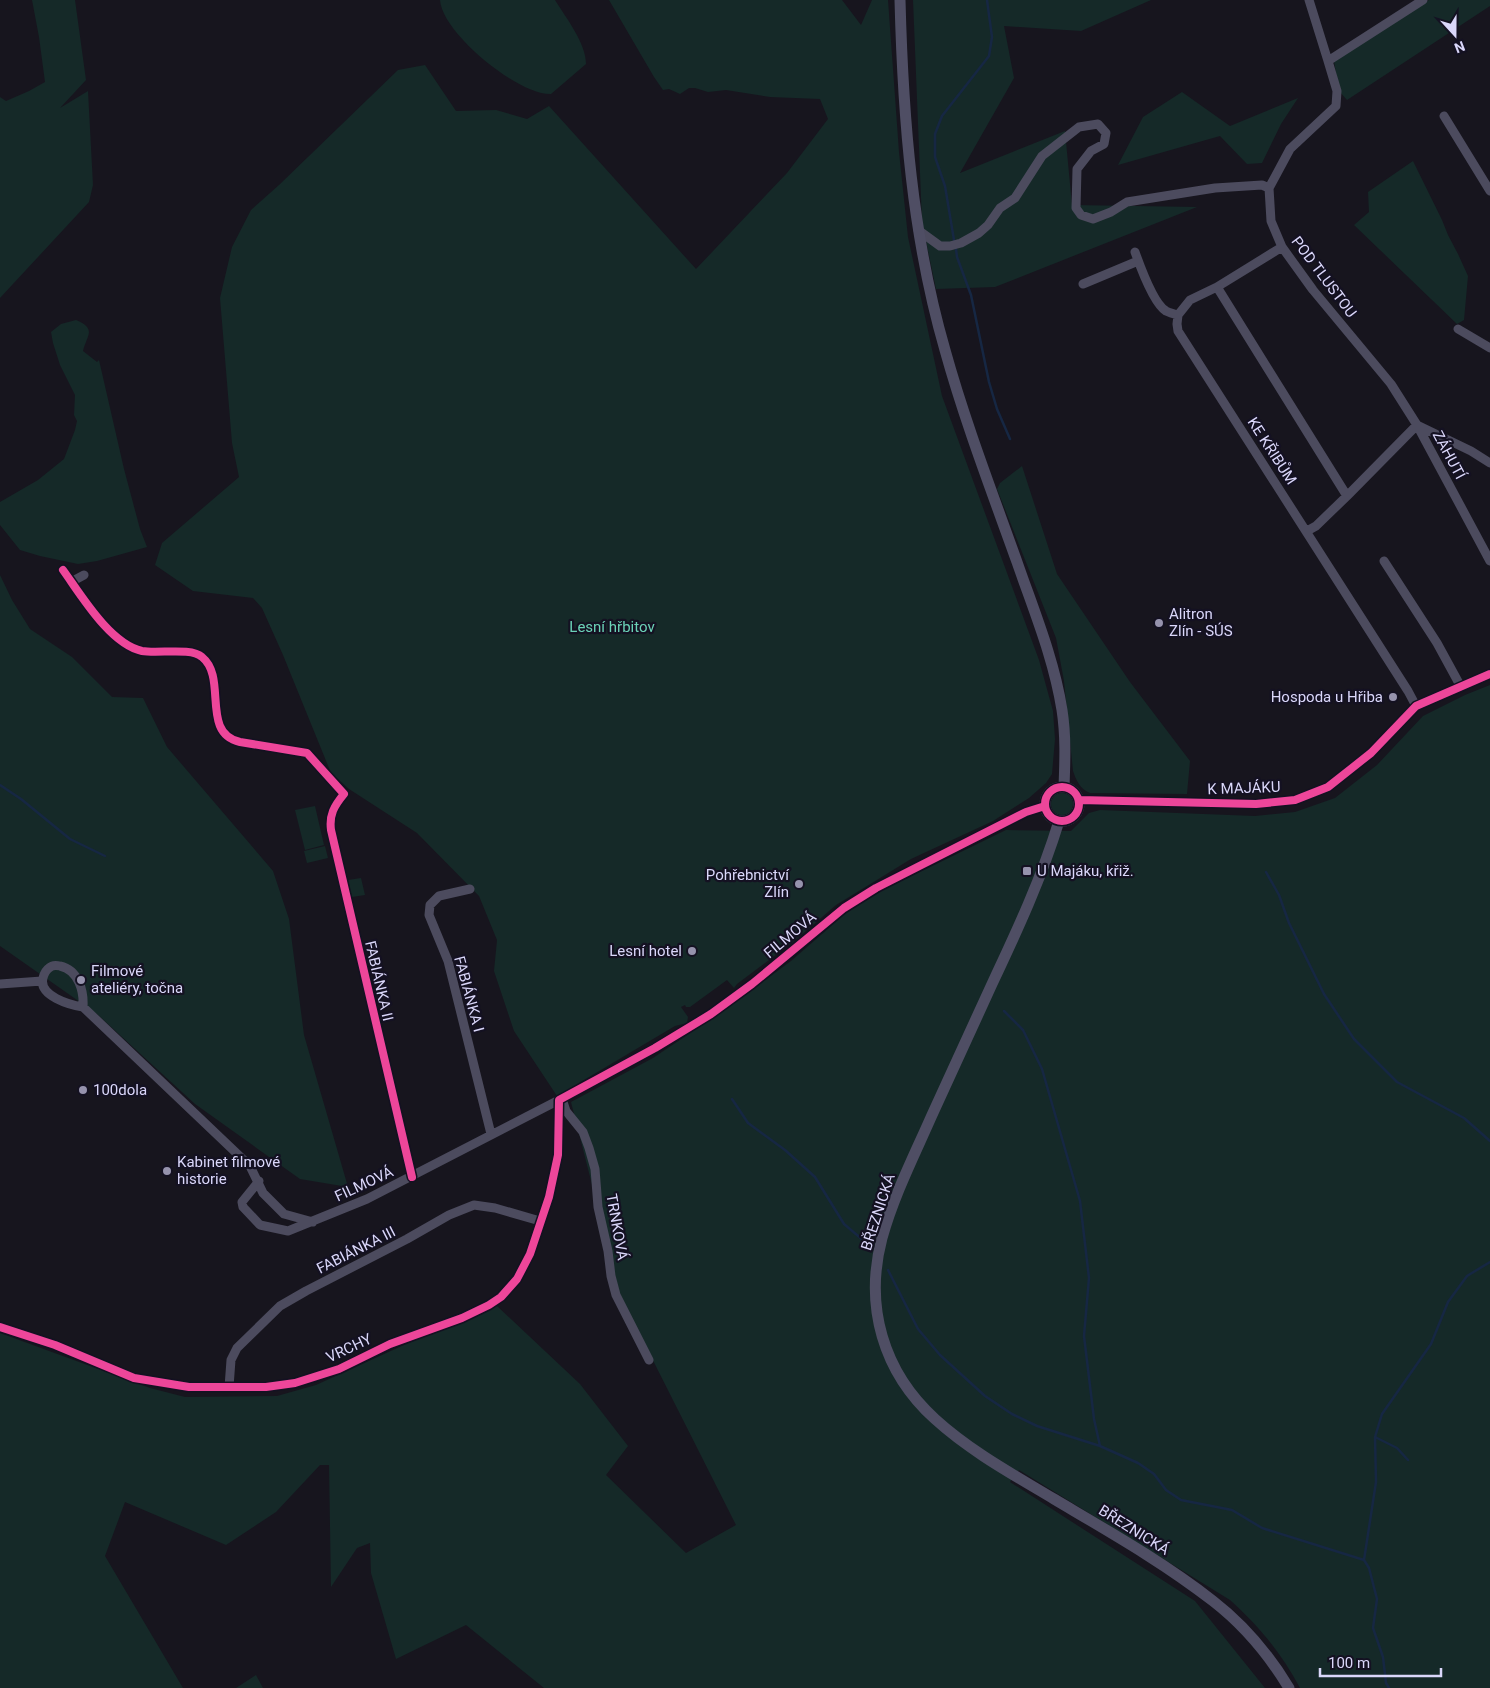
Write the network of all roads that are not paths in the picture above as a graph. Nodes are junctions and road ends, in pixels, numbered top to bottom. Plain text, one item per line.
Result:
1 (900, 0) edge
2 (1309, 0) edge
3 (1423, 0) edge
4 (1328, 61) junction
5 (1444, 116) dead end
6 (1269, 188) junction
7 (1490, 191) edge
8 (918, 230) junction
9 (1282, 247) junction
10 (1083, 284) dead end
11 (1217, 287) junction
12 (1178, 315) junction
13 (1458, 329) dead end
14 (1490, 348) edge
15 (1417, 425) junction
16 (1490, 463) edge
17 (1346, 496) junction
18 (1307, 531) junction
19 (1384, 561) dead end
20 (1490, 561) edge
21 (63, 570) dead end
22 (84, 575) dead end
23 (71, 582) junction
24 (1490, 674) edge
25 (1461, 686) junction
26 (1416, 706) junction
27 (1064, 787) junction
28 (1079, 800) junction
29 (1045, 806) junction
30 (1059, 821) junction
31 (470, 889) dead end
32 (42, 981) junction
33 (0, 984) edge
34 (83, 1007) junction
35 (561, 1099) junction
36 (491, 1134) junction
37 (412, 1177) junction
38 (259, 1181) junction
39 (540, 1221) junction
40 (313, 1222) junction
41 (0, 1327) edge
42 (649, 1360) dead end
43 (229, 1387) junction
44 (1289, 1688) edge

1 - 8 main road
2 - 4 street
3 - 4 street
4 - 6 street
5 - 7 street
6 - 8 street
6 - 9 street, POD TLUSTOU
8 - 27 main road
9 - 11 street
9 - 15 street, POD TLUSTOU
10 - 12 street
11 - 12 street
11 - 17 street
12 - 18 street, KE KŘIBŮM
13 - 14 street
15 - 16 street
15 - 17 street, ZÁHUTÍ
15 - 20 street, ZÁHUTÍ
17 - 18 street, ZÁHUTÍ
18 - 26 street, KE KŘIBŮM
19 - 25 street
21 - 23 street
22 - 23 street
23 - 37 street, FABIÁNKA II
24 - 25 street, K MAJÁKU
25 - 26 street, K MAJÁKU
26 - 28 street, K MAJÁKU
27 - 28 main road
27 - 29 main road
28 - 30 main road
29 - 30 main road
29 - 35 street, FILMOVÁ
30 - 44 main road, BŘEZNICKÁ
31 - 36 street, FABIÁNKA I
32 - 33 street
32 - 34 street
32 - 34 street
34 - 38 street
35 - 36 street, FILMOVÁ
35 - 39 street, VRCHY
35 - 42 street, TRNKOVÁ
36 - 37 street, FILMOVÁ
37 - 40 street, FILMOVÁ
38 - 40 street
38 - 40 street, FILMOVÁ
39 - 43 street, VRCHY
39 - 43 street, FABIÁNKA III
41 - 43 street, VRCHY

